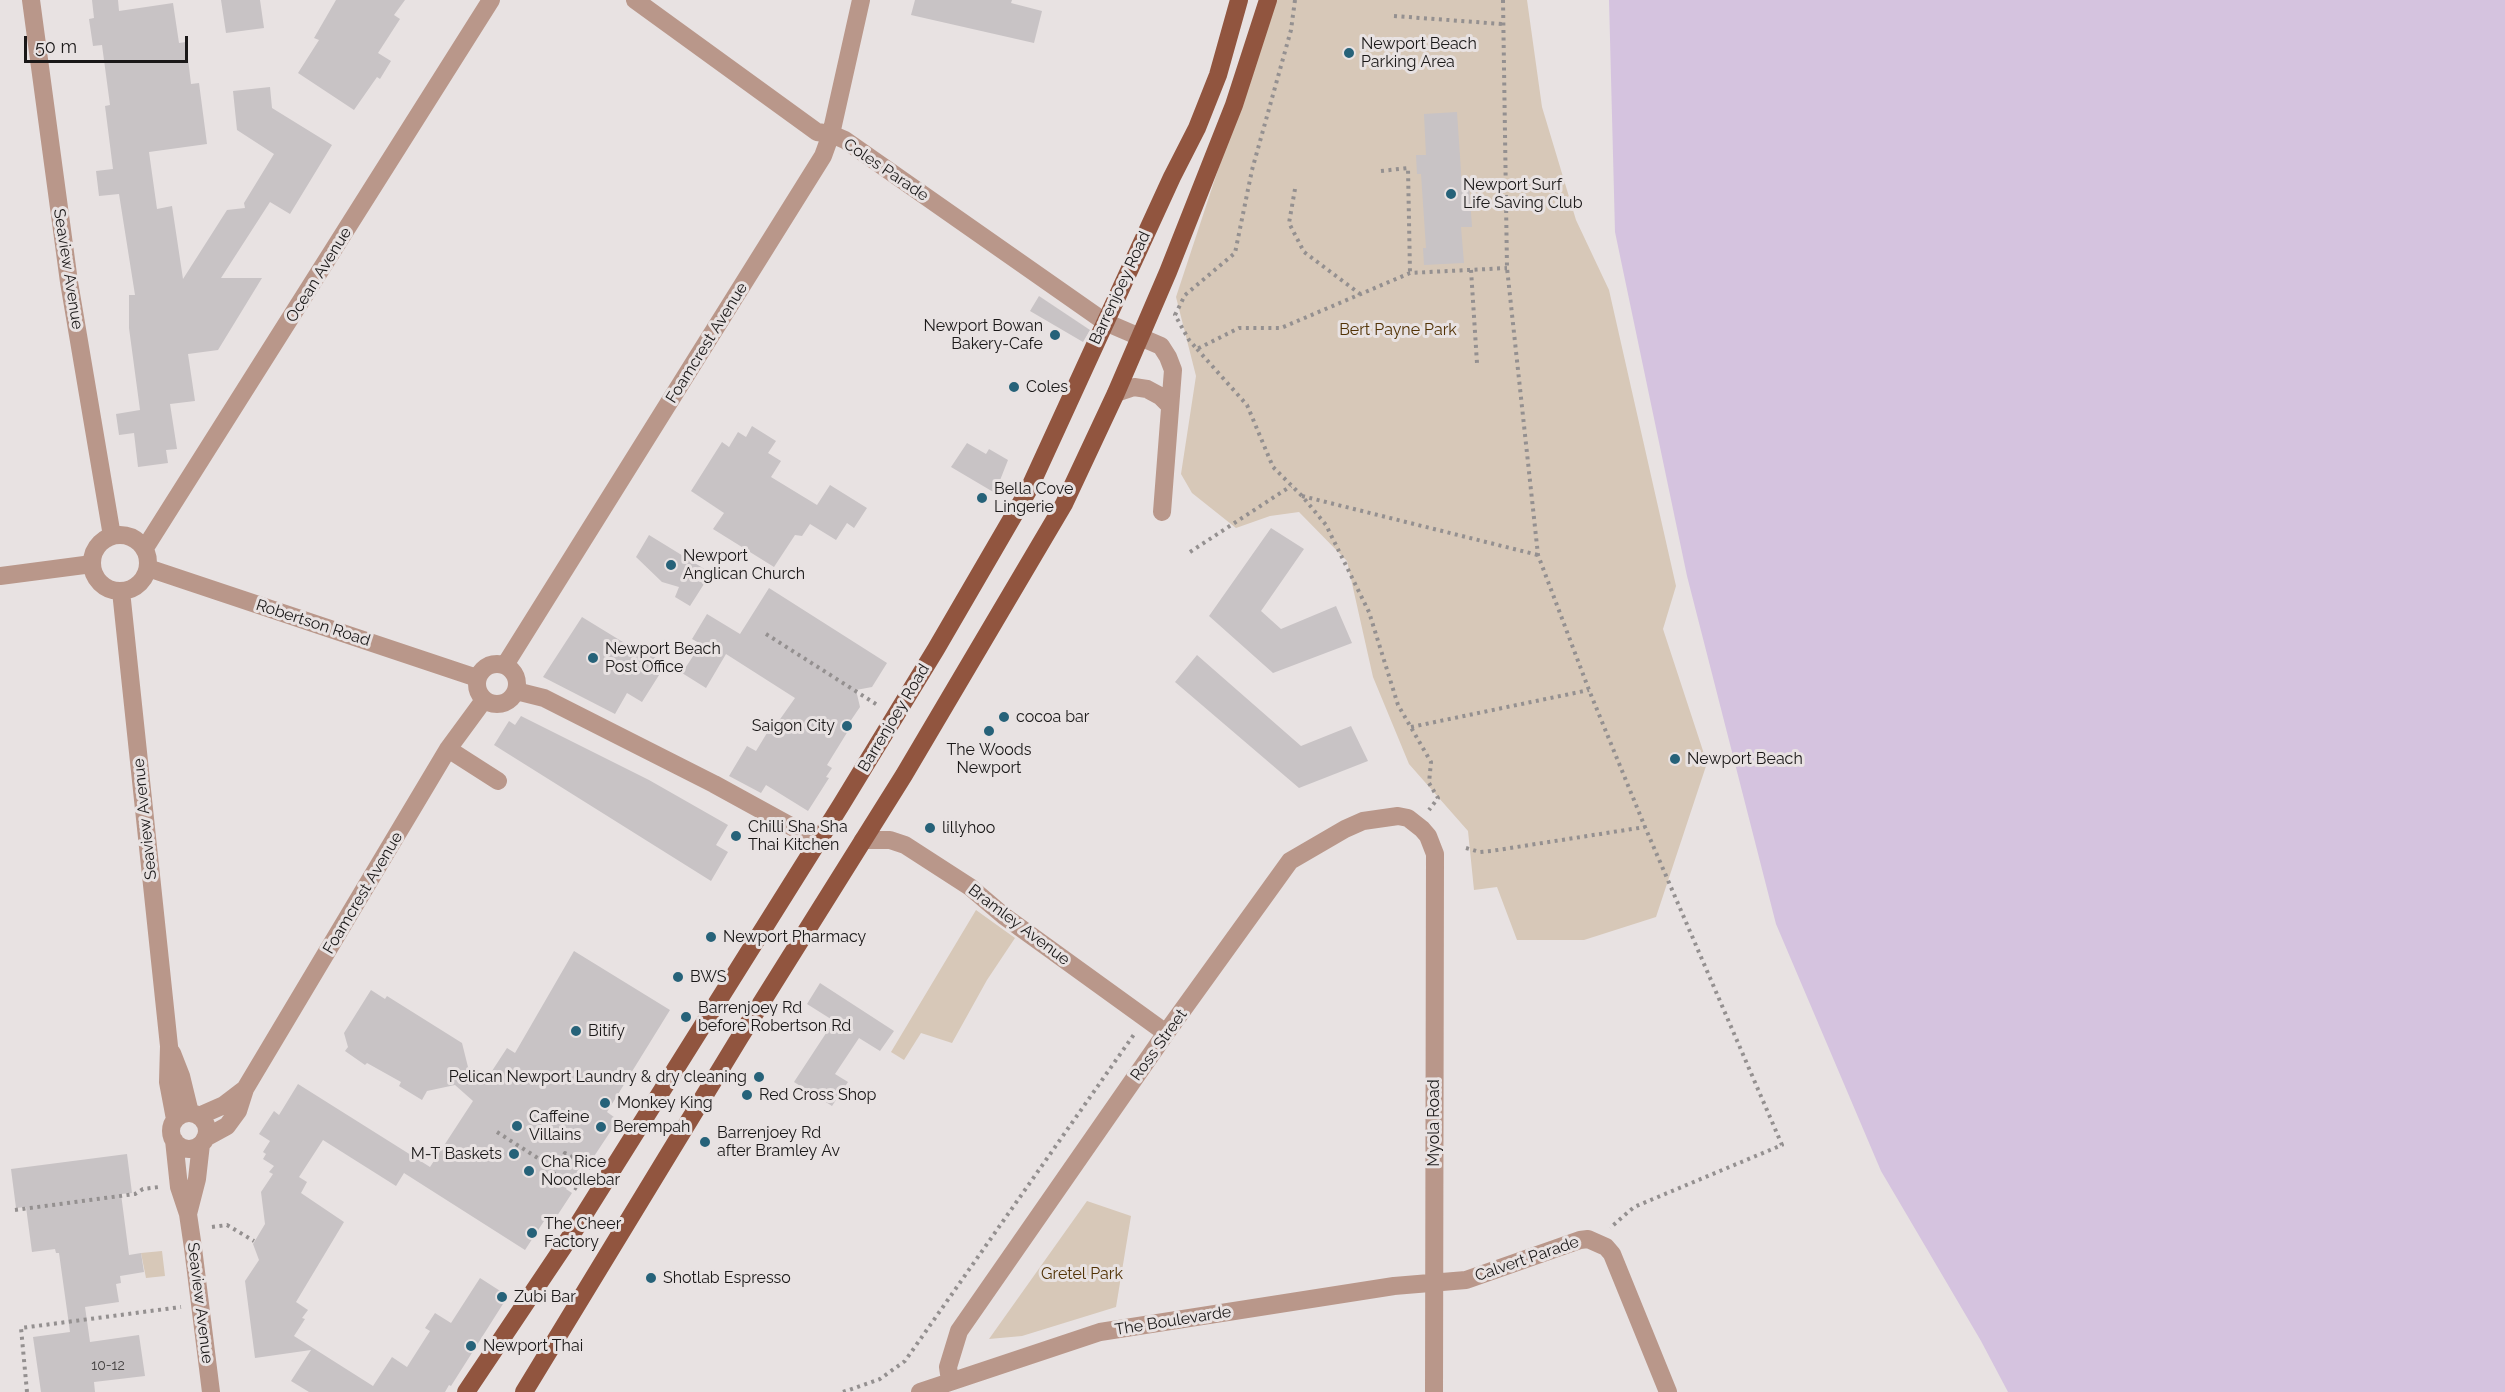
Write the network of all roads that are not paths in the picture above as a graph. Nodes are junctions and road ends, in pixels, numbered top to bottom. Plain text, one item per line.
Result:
1 (31, 0) edge
2 (491, 0) edge
3 (635, 0) edge
4 (861, 0) edge
5 (1239, 0) edge
6 (1268, 0) edge
7 (831, 134) junction
8 (1105, 322) junction
9 (1141, 336) junction
10 (1116, 393) junction
11 (1170, 406) junction
12 (1162, 512) dead end
13 (112, 536) junction
14 (145, 548) junction
15 (92, 564) junction
16 (148, 568) junction
17 (0, 576) edge
18 (120, 591) junction
19 (505, 665) junction
20 (477, 678) junction
21 (516, 691) junction
22 (484, 700) junction
23 (448, 749) junction
24 (498, 781) dead end
25 (1415, 822) joint
26 (863, 840) junction
27 (816, 844) junction
28 (1166, 1033) junction
29 (245, 1089) junction
30 (188, 1116) junction
31 (174, 1140) junction
32 (203, 1141) junction
33 (188, 1214) junction
34 (1433, 1283) junction
35 (950, 1381) junction
36 (211, 1392) edge
37 (466, 1392) edge
38 (524, 1392) edge
39 (920, 1392) edge
40 (1434, 1392) edge
41 (1668, 1392) edge

1 - 13 street, Seaview Avenue
2 - 14 street, Ocean Avenue
3 - 7 street, Coles Parade
4 - 7 street, Foamcrest Avenue
5 - 8 main road, Barrenjoey Road
6 - 9 main road
7 - 8 street, Coles Parade
7 - 19 street, Foamcrest Avenue
8 - 9 street, Coles Parade
8 - 27 main road, Barrenjoey Road
9 - 10 main road
9 - 11 street, Coles Parade
10 - 11 street
10 - 26 main road
11 - 12 street, Coles Parade
13 - 14 street
13 - 15 street
14 - 16 street
15 - 17 street
15 - 18 street
16 - 18 street
16 - 20 street, Robertson Road
18 - 30 street, Seaview Avenue
19 - 20 street
19 - 21 street
20 - 22 street
21 - 22 street
21 - 27 street
22 - 23 street, Foamcrest Avenue
23 - 24 street
23 - 29 street, Foamcrest Avenue
25 - 28 street, Ross Street
25 - 34 street, Myola Road
26 - 28 street, Bramley Avenue
26 - 38 main road
27 - 37 main road, Barrenjoey Road
28 - 35 street, Ross Street
29 - 30 street, Foamcrest Avenue
29 - 32 street, Foamcrest Avenue
30 - 31 street
30 - 32 street
31 - 32 street
31 - 33 street, Seaview Avenue
32 - 33 street, Seaview Avenue
33 - 36 street, Seaview Avenue
34 - 35 street, The Boulevarde
34 - 40 street, Myola Road
34 - 41 street, Calvert Parade
35 - 39 street, The Boulevarde

